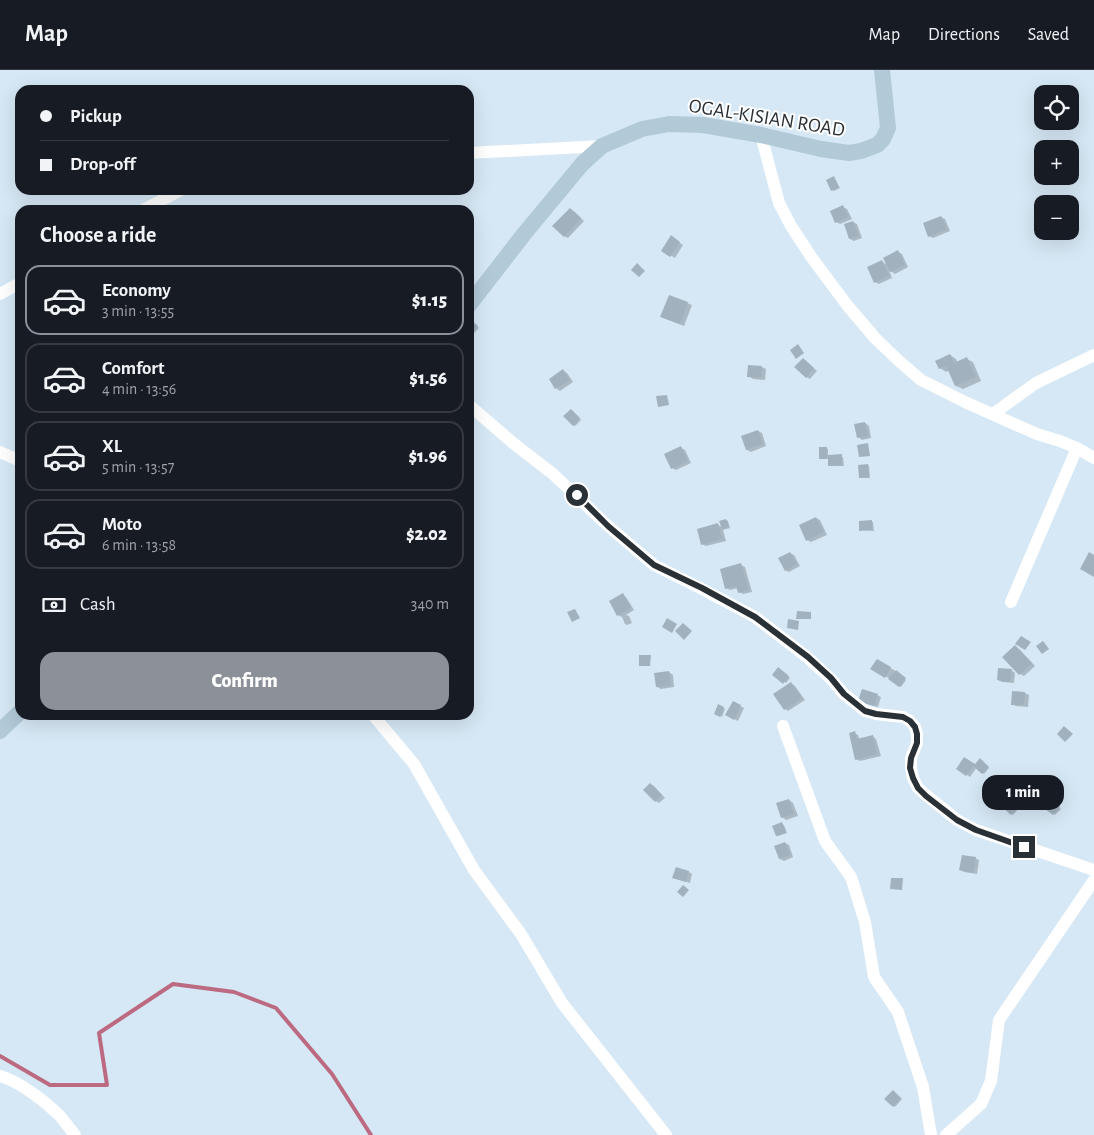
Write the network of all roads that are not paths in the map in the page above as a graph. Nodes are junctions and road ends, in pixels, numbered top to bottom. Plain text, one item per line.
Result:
1 (882, 70) edge
2 (761, 135) junction
3 (602, 146) junction
4 (474, 153) edge
5 (172, 195) edge
6 (152, 205) edge
7 (15, 286) edge
8 (0, 294) edge
9 (474, 299) edge
10 (1094, 355) edge
11 (474, 409) edge
12 (992, 414) junction
13 (1077, 448) junction
14 (0, 452) edge
15 (1094, 458) edge
16 (15, 459) edge
17 (1011, 602) dead end
18 (15, 717) edge
19 (377, 720) edge
20 (783, 726) dead end
21 (0, 731) edge
22 (1094, 870) edge
23 (1094, 880) edge
24 (0, 1076) edge
25 (75, 1135) edge
26 (666, 1135) edge
27 (931, 1135) edge
28 (946, 1135) edge

1 - 2 main road, OGAL-KISIAN ROAD
2 - 3 main road, OGAL-KISIAN ROAD
2 - 12 street
3 - 4 street
3 - 9 main road, OGAL-KISIAN ROAD
5 - 6 street
7 - 8 street
10 - 12 street
11 - 22 street
12 - 13 street
13 - 15 street
13 - 17 street
14 - 16 street
18 - 21 main road
19 - 26 street
20 - 27 street
23 - 28 street
24 - 25 street

